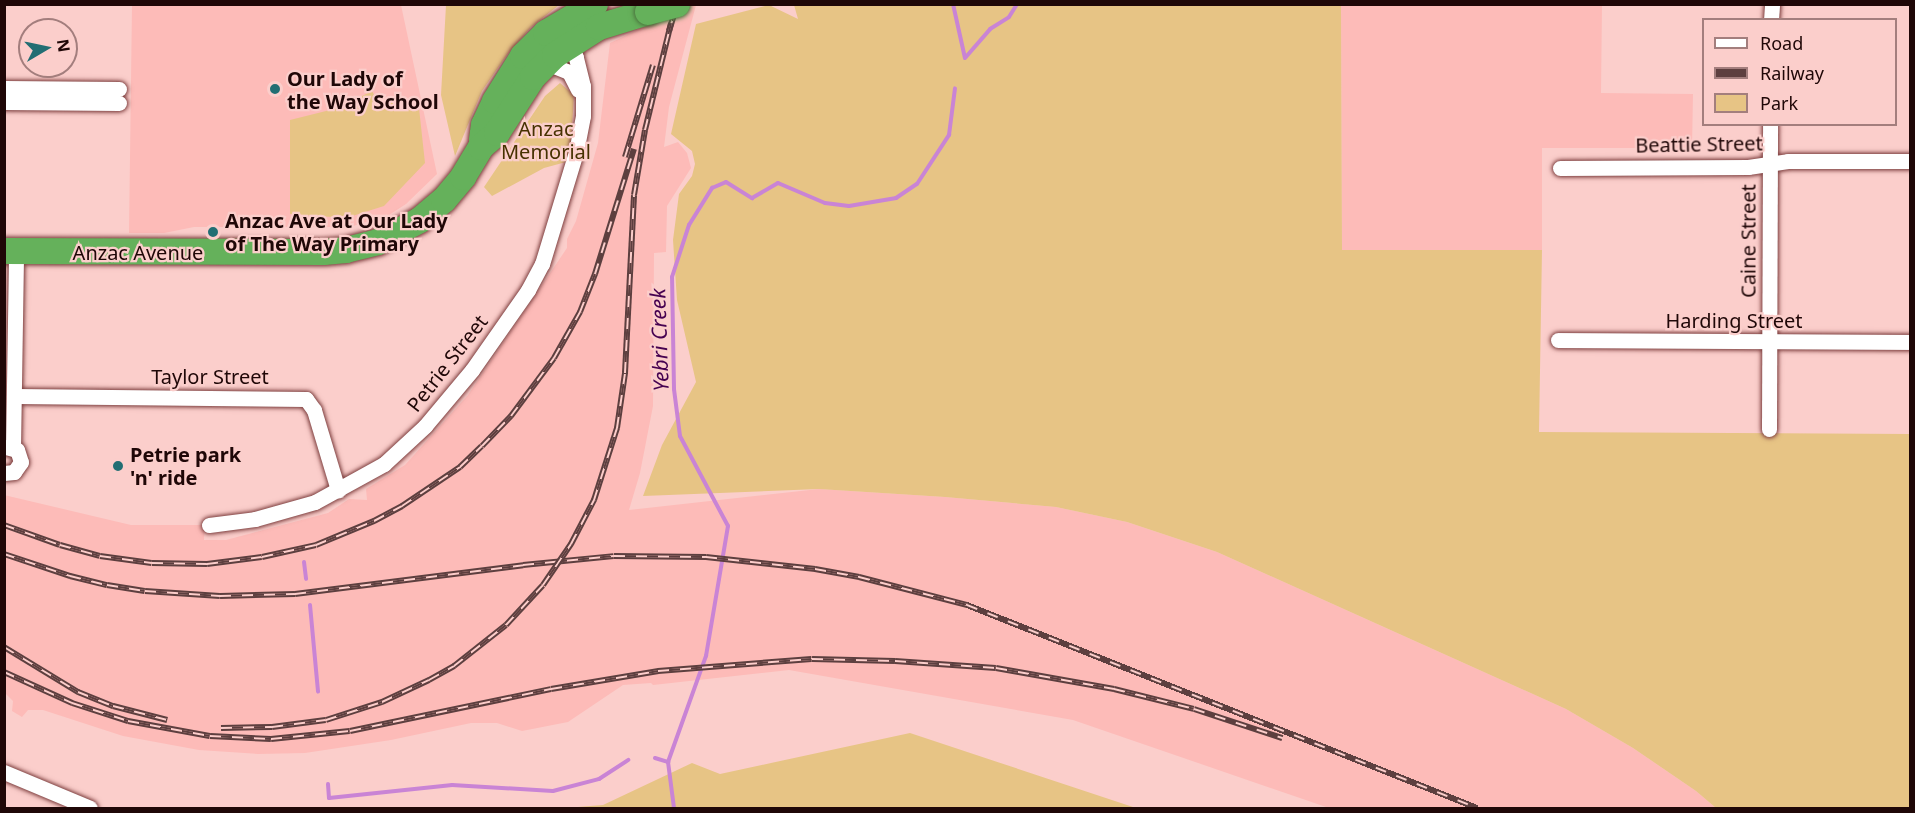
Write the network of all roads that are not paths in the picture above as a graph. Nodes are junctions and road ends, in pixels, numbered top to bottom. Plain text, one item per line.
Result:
1 (595, 4) edge
2 (677, 4) edge
3 (567, 46) junction
4 (540, 53) junction
5 (4, 88) edge
6 (582, 101) junction
7 (4, 102) edge
8 (1770, 126) edge
9 (1911, 161) edge
10 (1770, 164) junction
11 (1560, 168) dead end
12 (10, 251) edge
13 (1558, 340) dead end
14 (1769, 341) junction
15 (1911, 342) edge
16 (15, 396) junction
17 (1769, 429) dead end
18 (9, 448) edge
19 (4, 473) edge
20 (338, 490) junction
21 (209, 525) dead end
22 (4, 772) edge
23 (90, 808) edge

1 - 4 highway, Anzac Avenue
2 - 3 highway, Anzac Avenue, bridge
3 - 4 highway, Anzac Avenue
3 - 6 street, Petrie Street
4 - 6 street, Petrie Street
4 - 12 highway, Anzac Avenue
5 - 7 street
6 - 20 street, Petrie Street
8 - 10 street, Caine Street
9 - 10 street, Beattie Street
10 - 11 street, Beattie Street
10 - 14 street, Caine Street
12 - 16 street
13 - 14 street, Harding Street
14 - 15 street, Harding Street
14 - 17 street, Caine Street
16 - 18 street
16 - 20 street, Taylor Street
18 - 19 street
20 - 21 street, Petrie Street
22 - 23 street

